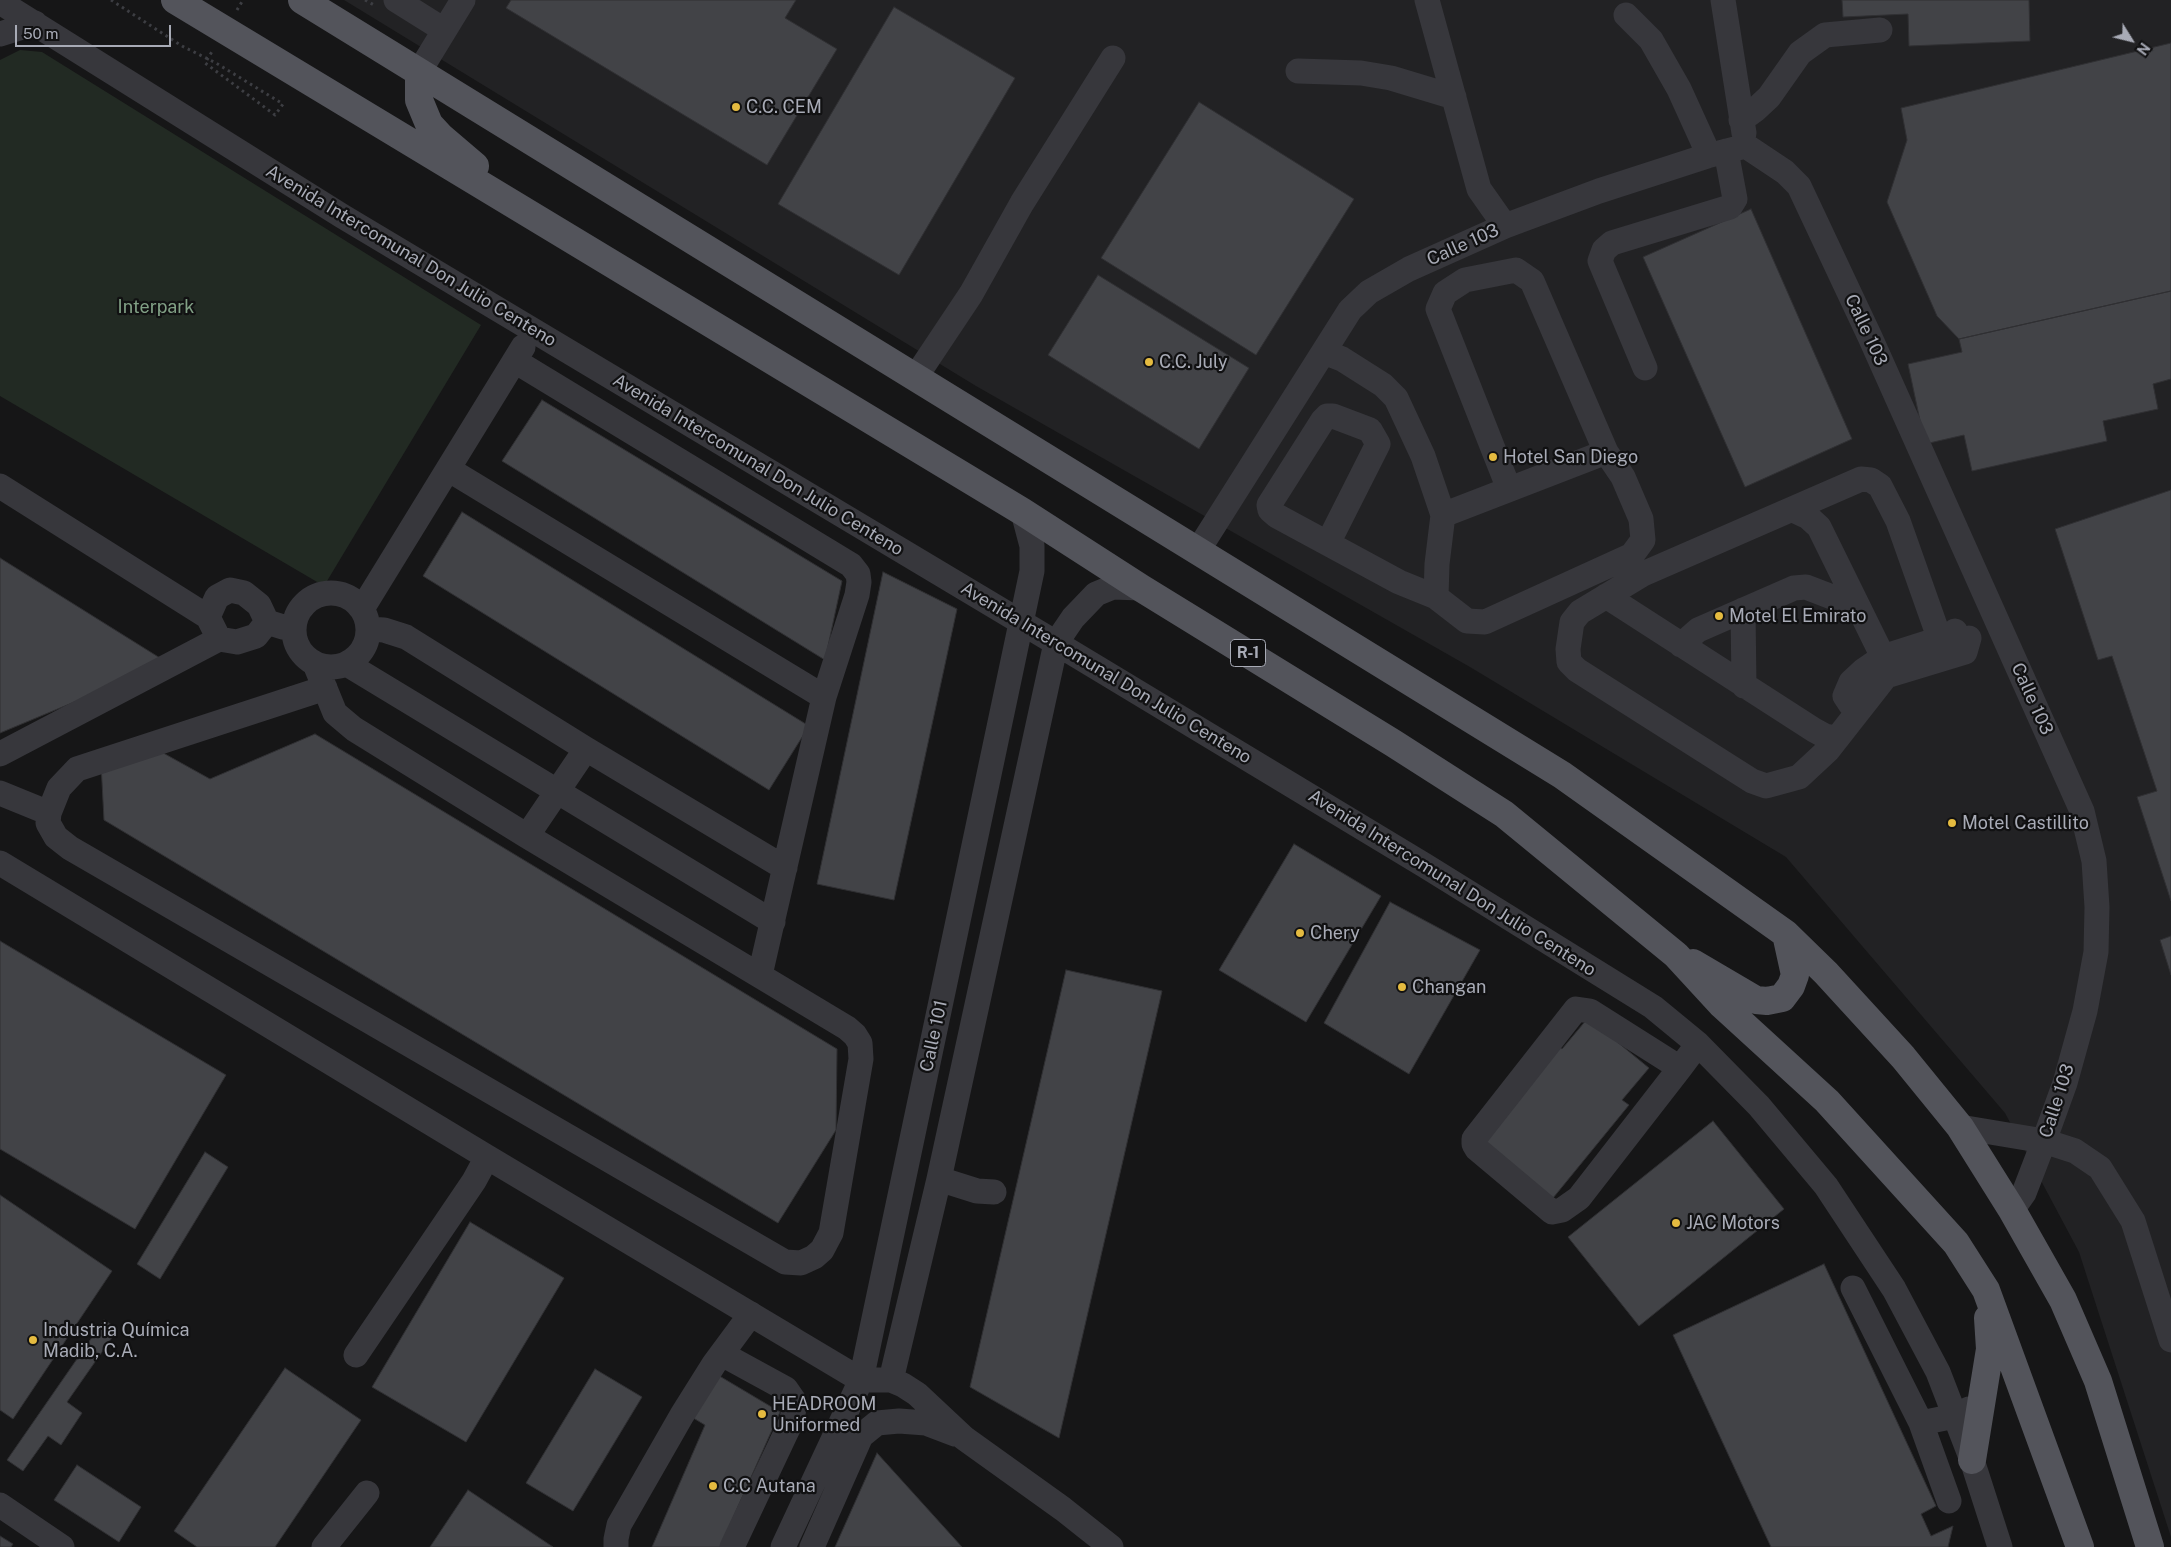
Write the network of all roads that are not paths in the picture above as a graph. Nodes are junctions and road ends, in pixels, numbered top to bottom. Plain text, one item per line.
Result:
1 (175, 0) edge
2 (302, 0) edge
3 (396, 0) edge
4 (463, 0) edge
5 (1427, 0) edge
6 (1723, 0) edge
7 (0, 2) edge
8 (1626, 15) dead end
9 (34, 23) junction
10 (444, 30) junction
11 (1880, 30) dead end
12 (0, 34) edge
13 (1113, 58) dead end
14 (1298, 71) dead end
15 (419, 72) junction
16 (1454, 98) junction
17 (1741, 120) junction
18 (1726, 151) junction
19 (539, 220) junction
20 (1505, 226) junction
21 (533, 331) junction
22 (1324, 352) junction
23 (514, 361) junction
24 (1645, 368) dead end
25 (915, 378) junction
26 (1606, 452) junction
27 (448, 469) junction
28 (0, 486) edge
29 (1509, 489) junction
30 (1793, 510) junction
31 (1023, 512) junction
32 (1442, 515) junction
33 (1328, 543) junction
34 (1197, 552) junction
35 (1141, 588) junction
36 (1606, 596) junction
37 (1436, 597) junction
38 (1858, 607) junction
39 (1743, 610) junction
40 (208, 617) junction
41 (365, 619) junction
42 (267, 622) junction
43 (1022, 623) junction
44 (294, 630) junction
45 (1939, 637) junction
46 (220, 639) junction
47 (1056, 643) junction
48 (1681, 645) junction
49 (1883, 657) junction
50 (316, 664) junction
51 (347, 664) junction
52 (1744, 686) junction
53 (325, 688) junction
54 (824, 697) junction
55 (1859, 709) junction
56 (1836, 738) junction
57 (586, 749) junction
58 (0, 754) edge
59 (556, 792) junction
60 (0, 793) edge
61 (49, 813) junction
62 (527, 836) junction
63 (0, 863) edge
64 (785, 868) junction
65 (772, 922) junction
66 (1786, 934) junction
67 (1676, 955) junction
68 (760, 975) junction
69 (1698, 1044) junction
70 (1680, 1068) junction
71 (1960, 1128) junction
72 (2044, 1141) junction
73 (486, 1157) junction
74 (939, 1179) junction
75 (994, 1192) dead end
76 (2012, 1210) junction
77 (1853, 1288) dead end
78 (1986, 1290) junction
79 (752, 1314) junction
80 (2171, 1340) edge
81 (722, 1354) junction
82 (356, 1356) dead end
83 (862, 1380) junction
84 (891, 1380) junction
85 (1982, 1402) junction
86 (1955, 1416) junction
87 (1921, 1423) junction
88 (964, 1438) junction
89 (1972, 1460) junction
90 (367, 1493) dead end
91 (1950, 1501) dead end
92 (0, 1505) edge
93 (1078, 1522) junction
94 (62, 1547) edge
95 (324, 1547) edge
96 (616, 1547) edge
97 (732, 1547) edge
98 (783, 1547) edge
99 (812, 1547) edge
100 (1090, 1547) edge
101 (1111, 1547) edge
102 (2000, 1547) edge
103 (2080, 1547) edge
104 (2150, 1547) edge

1 - 19 main road, R-1
2 - 15 main road
3 - 10 street
4 - 10 street
5 - 16 street
6 - 17 street
7 - 9 street, Avenida Intercomunal Don Julio Centeno
8 - 18 street
9 - 12 street
9 - 21 street, Avenida Intercomunal Don Julio Centeno
10 - 15 street
11 - 17 street
13 - 25 street
14 - 16 street
15 - 19 main road
15 - 25 main road
16 - 20 street
17 - 18 street
18 - 20 street, Calle 103
18 - 24 street
18 - 72 street, Calle 103
19 - 31 main road, R-1
20 - 22 street, Calle 103
21 - 23 street
21 - 43 street, Avenida Intercomunal Don Julio Centeno
22 - 32 street
22 - 34 street, Calle 103
23 - 27 street
23 - 54 street
25 - 34 main road
26 - 29 street
26 - 29 street
26 - 37 street
27 - 41 street
27 - 54 street
28 - 40 street
29 - 32 street
30 - 36 street
30 - 38 street
30 - 45 street
31 - 35 main road, R-1
31 - 43 street, Calle 101
32 - 37 street
33 - 33 street
33 - 37 street
34 - 66 main road
35 - 47 street, Calle 101
35 - 67 main road, R-1
36 - 48 street
36 - 56 street
38 - 39 street
38 - 49 street
39 - 48 street
39 - 52 street
40 - 42 street
40 - 46 street
41 - 44 street
41 - 51 street
41 - 57 street
42 - 44 street
42 - 46 street
43 - 47 street, Avenida Intercomunal Don Julio Centeno
43 - 83 street, Calle 101
44 - 50 street
45 - 49 street
45 - 55 street
46 - 58 street
47 - 69 street, Avenida Intercomunal Don Julio Centeno
47 - 74 street, Calle 101
48 - 52 street
49 - 55 street
50 - 51 street
50 - 53 street
51 - 59 street
52 - 56 street
53 - 61 street
53 - 62 street
54 - 64 street
55 - 56 street
57 - 59 street
57 - 64 street
59 - 62 street
59 - 65 street
60 - 61 street
61 - 68 street
62 - 68 street
63 - 73 street
64 - 65 street
65 - 68 street
66 - 67 main road
66 - 71 main road
67 - 78 main road, R-1
69 - 70 street
69 - 86 street, Avenida Intercomunal Don Julio Centeno
70 - 70 street
71 - 72 street
71 - 76 main road
72 - 76 street, Calle 103
72 - 80 street
73 - 79 street
73 - 82 street
74 - 75 street
74 - 84 street, Calle 101
76 - 104 main road
77 - 87 street
78 - 85 main road
78 - 103 main road, R-1
79 - 81 street
79 - 83 street
81 - 96 street
81 - 97 street
83 - 84 street
83 - 98 street, Calle 101
84 - 88 street
85 - 86 street
85 - 89 main road
86 - 87 street
86 - 89 street, Avenida Intercomunal Don Julio Centeno
87 - 91 street
88 - 93 street
88 - 99 street
89 - 102 street, Avenida Intercomunal Don Julio Centeno
90 - 95 street
92 - 94 street
93 - 100 street
93 - 101 street

